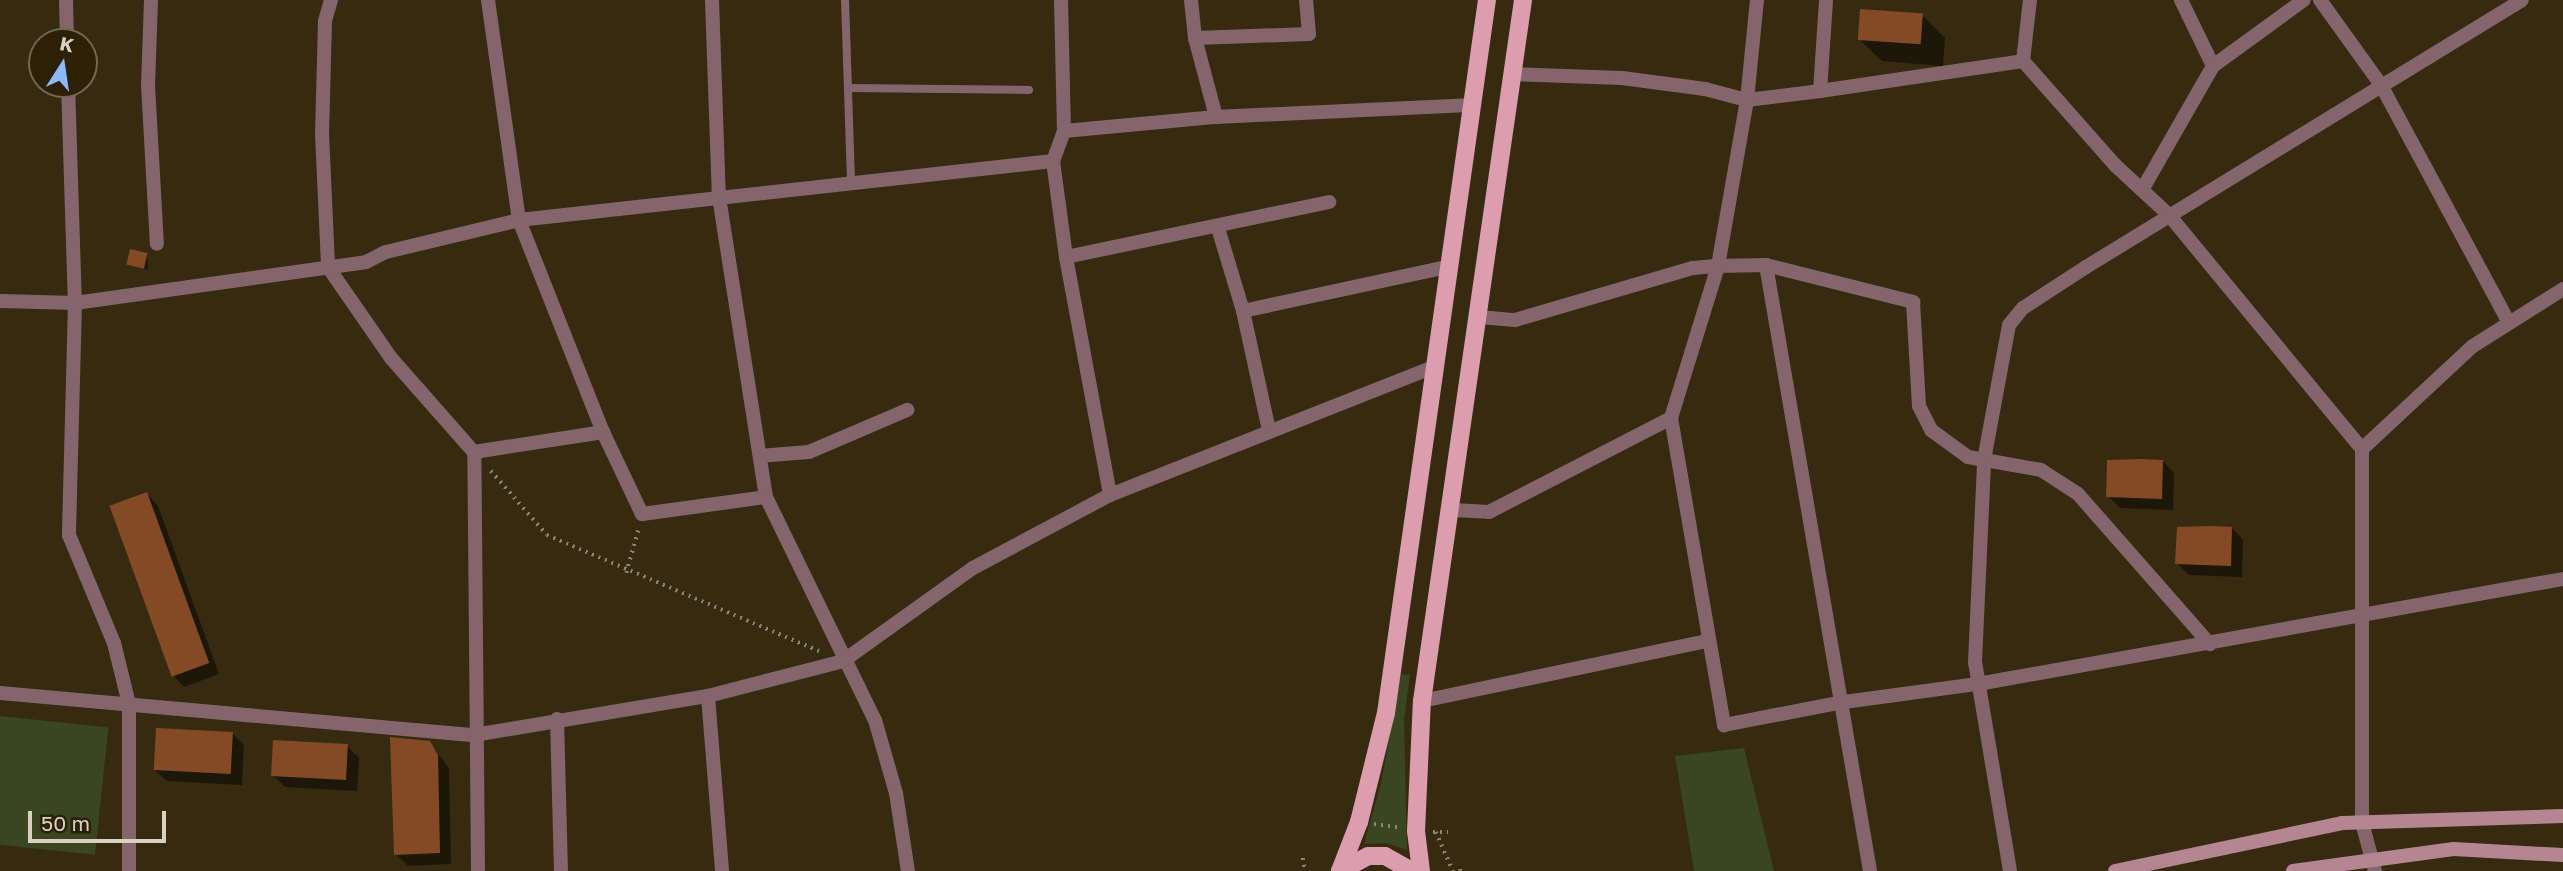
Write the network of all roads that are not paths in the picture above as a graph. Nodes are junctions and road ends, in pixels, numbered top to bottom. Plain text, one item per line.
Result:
1 (66, 0) edge
2 (150, 0) edge
3 (331, 0) edge
4 (488, 0) edge
5 (712, 0) edge
6 (845, 0) edge
7 (1062, 0) edge
8 (1191, 0) edge
9 (1306, 0) edge
10 (1487, 0) edge
11 (1522, 0) edge
12 (1757, 0) edge
13 (1826, 0) edge
14 (2030, 0) edge
15 (2180, 0) edge
16 (2304, 0) edge
17 (2320, 0) edge
18 (2522, 0) edge
19 (67, 28) edge
20 (1195, 38) junction
21 (2023, 61) junction
22 (2213, 66) junction
23 (1513, 74) junction
24 (2381, 85) junction
25 (848, 88) junction
26 (1029, 90) dead end
27 (1820, 91) junction
28 (68, 98) edge
29 (1747, 100) junction
30 (1468, 105) junction
31 (1216, 117) junction
32 (1064, 131) junction
33 (1053, 161) junction
34 (851, 183) junction
35 (2142, 190) junction
36 (719, 198) junction
37 (1329, 202) dead end
38 (2169, 215) junction
39 (519, 220) junction
40 (1217, 228) junction
41 (157, 244) dead end
42 (1066, 257) junction
43 (1766, 265) junction
44 (1718, 266) junction
45 (328, 267) junction
46 (1447, 267) junction
47 (2563, 289) edge
48 (0, 301) edge
49 (75, 303) junction
50 (1243, 312) junction
51 (1479, 317) junction
52 (2509, 323) junction
53 (1434, 367) junction
54 (907, 410) dead end
55 (1671, 418) junction
56 (1269, 430) junction
57 (603, 432) junction
58 (2362, 449) junction
59 (474, 452) junction
60 (760, 456) junction
61 (1984, 460) junction
62 (1110, 495) junction
63 (766, 497) junction
64 (1452, 510) junction
65 (2563, 579) edge
66 (2362, 618) junction
67 (1707, 641) junction
68 (2210, 644) junction
69 (843, 661) junction
70 (1978, 684) junction
71 (0, 693) edge
72 (708, 696) junction
73 (1422, 701) junction
74 (1844, 702) junction
75 (129, 705) junction
76 (556, 719) junction
77 (474, 736) junction
78 (2563, 816) edge
79 (2362, 822) junction
80 (2563, 855) edge
81 (2375, 865) edge
82 (1341, 867) edge
83 (1406, 867) edge
84 (129, 871) edge
85 (478, 871) edge
86 (562, 871) edge
87 (722, 871) edge
88 (908, 871) edge
89 (1421, 871) edge
90 (1870, 871) edge
91 (2010, 871) edge
92 (2115, 871) edge
93 (2293, 871) edge

1 - 19 street
2 - 41 street
3 - 45 street
4 - 39 street
5 - 36 street
6 - 25 lane
7 - 32 street
8 - 20 street
9 - 20 street
10 - 30 main road
11 - 23 main road
12 - 29 street
13 - 27 street
14 - 21 street
15 - 22 street
16 - 22 street
17 - 24 street
18 - 24 street
20 - 31 street
21 - 27 street
21 - 35 street
22 - 35 street
23 - 29 street
23 - 51 main road
24 - 38 street
24 - 52 street
25 - 26 lane
25 - 34 lane
27 - 29 street
28 - 49 street
29 - 44 street
30 - 31 street
30 - 46 main road
31 - 32 street
32 - 33 street
33 - 34 street
33 - 42 street
34 - 36 street
35 - 38 street
36 - 39 street
36 - 60 street
37 - 40 street
38 - 58 street
38 - 61 street
39 - 45 street
39 - 57 street
40 - 42 street
40 - 50 street
42 - 62 street
43 - 44 street
43 - 61 street
43 - 74 street
44 - 51 street
44 - 55 street
45 - 49 street
45 - 59 street
46 - 50 street
46 - 53 main road
47 - 52 street
48 - 49 street
49 - 75 street
50 - 56 street
51 - 64 main road
52 - 58 street
53 - 56 street
53 - 82 main road
54 - 60 street
55 - 64 street
55 - 67 street
56 - 62 street
57 - 59 street
57 - 63 street
58 - 66 street
59 - 77 street
60 - 63 street
61 - 68 street
61 - 70 street
62 - 69 street
63 - 69 street
64 - 73 main road
65 - 66 street
66 - 68 street
66 - 79 street
67 - 73 street
67 - 74 street
68 - 70 street
69 - 72 street
69 - 88 street
70 - 74 street
70 - 91 street
71 - 75 street
72 - 76 street
72 - 87 street
73 - 89 main road
74 - 90 street
75 - 77 street
75 - 84 street
76 - 77 street
76 - 86 street
77 - 85 street
78 - 79 street
79 - 81 street
79 - 92 street
80 - 81 street
81 - 93 street
82 - 83 main road
83 - 89 street

